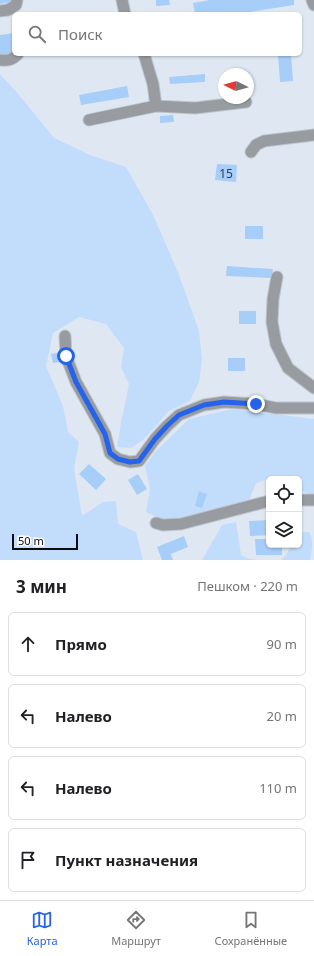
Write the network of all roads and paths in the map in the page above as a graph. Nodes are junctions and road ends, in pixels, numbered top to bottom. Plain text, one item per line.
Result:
1 (17, 0) edge
2 (122, 0) edge
3 (312, 0) edge
4 (314, 5) edge
5 (0, 11) edge
6 (125, 12) edge
7 (16, 56) edge
8 (145, 56) edge
9 (0, 60) edge
10 (229, 104) edge
11 (156, 106) junction
12 (89, 120) dead end
13 (314, 135) edge
14 (251, 152) dead end
15 (277, 277) dead end
16 (64, 336) dead end
17 (314, 388) edge
18 (314, 408) edge
19 (302, 500) edge
20 (314, 500) edge
21 (266, 502) edge
22 (156, 523) dead end

1 - 5 lane
2 - 6 lane
3 - 4 lane
7 - 9 lane
8 - 11 lane
10 - 11 lane
11 - 12 lane
13 - 14 lane
15 - 17 lane
16 - 18 lane
19 - 20 lane
21 - 22 lane

